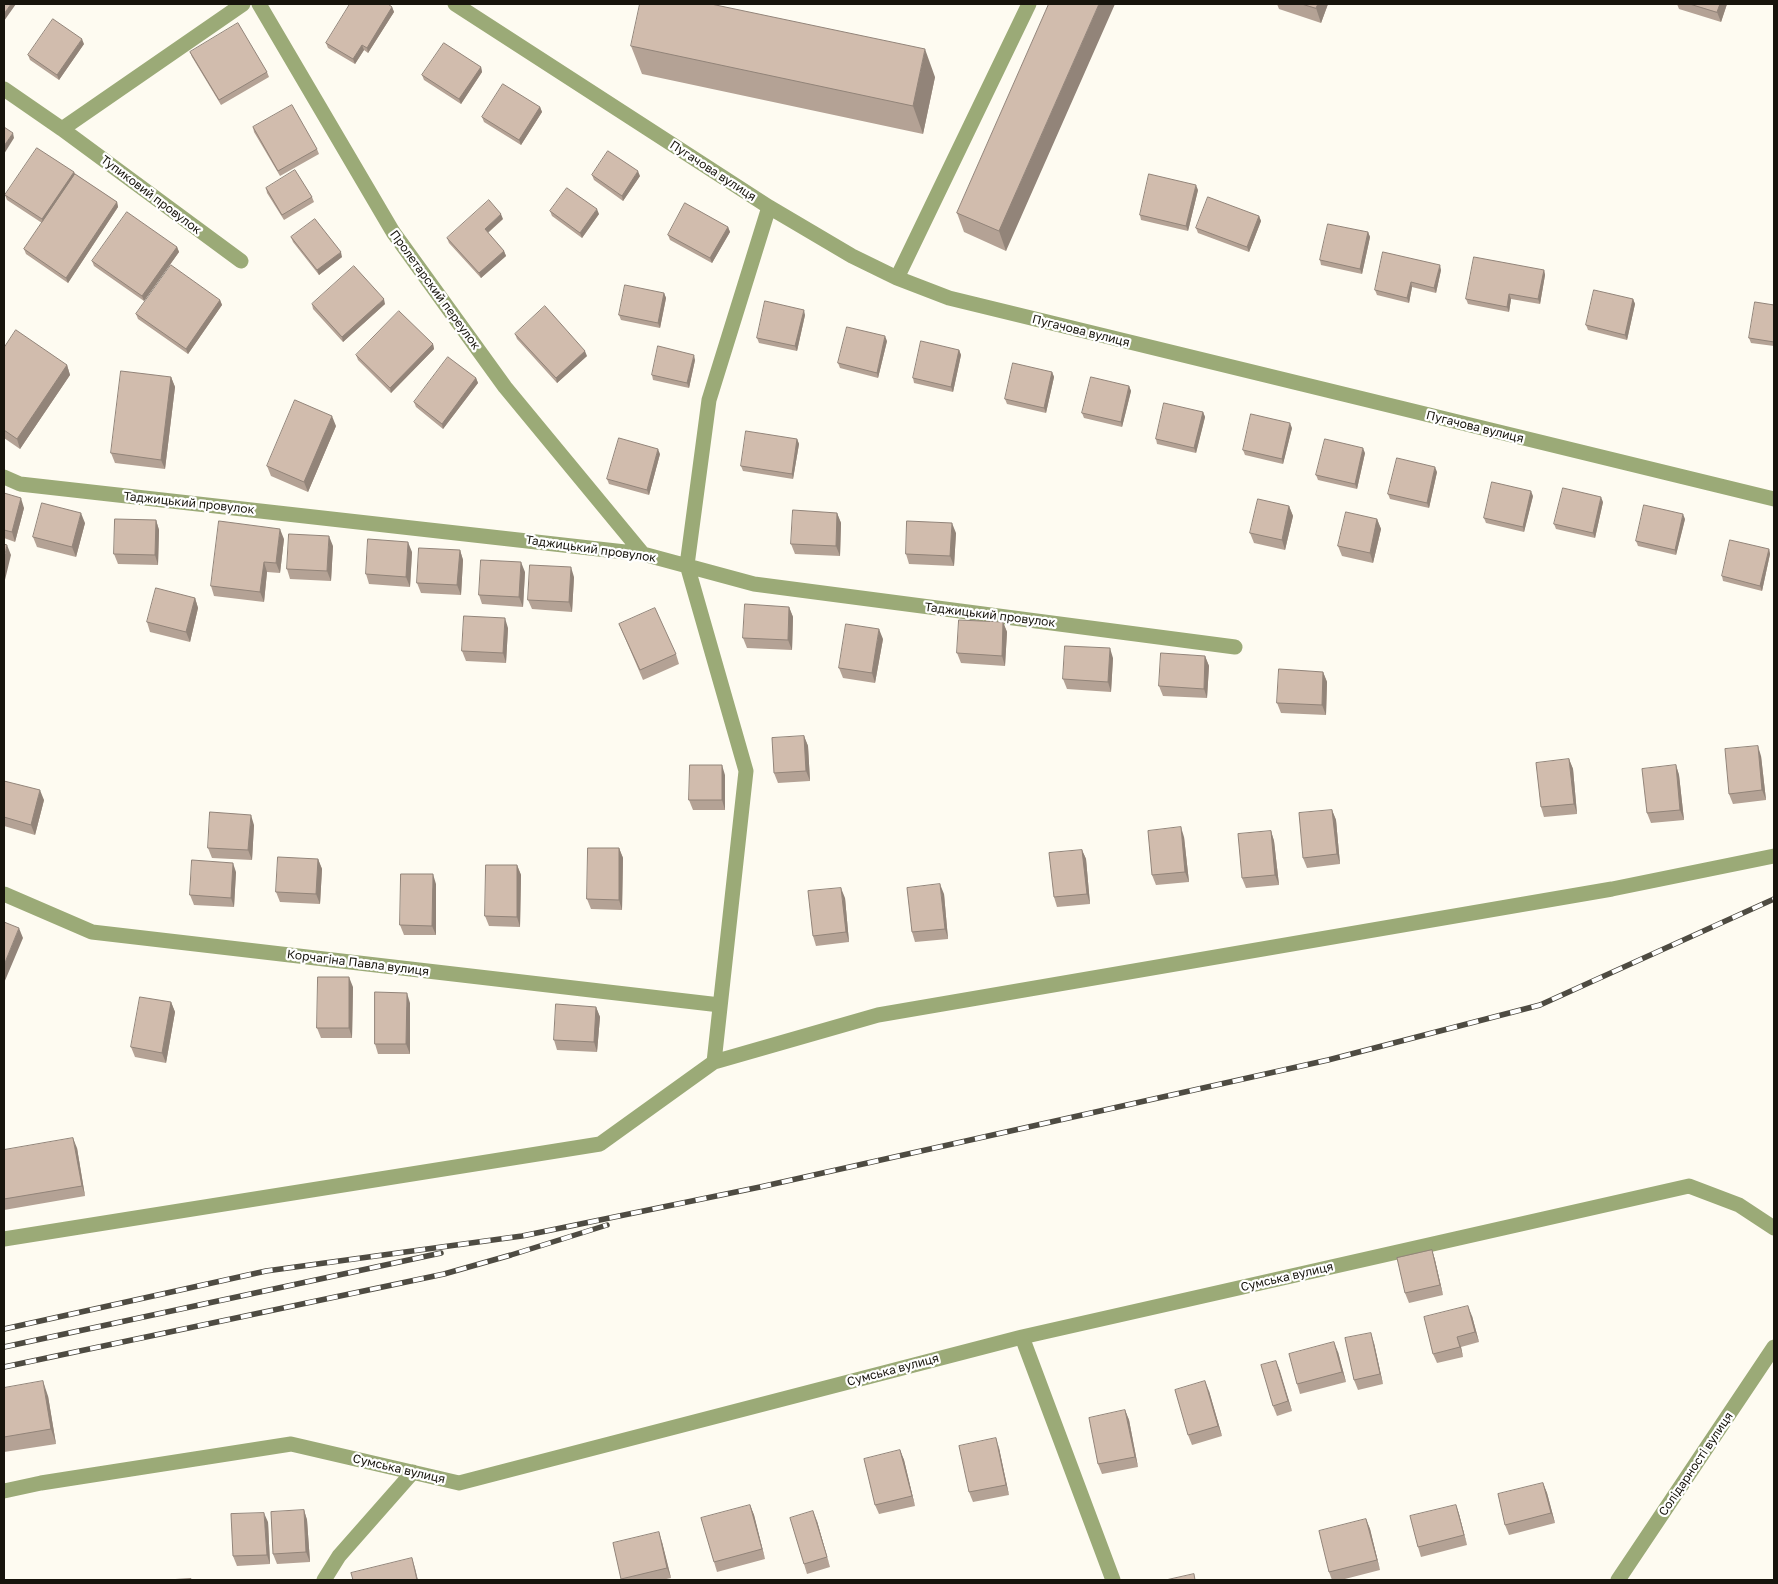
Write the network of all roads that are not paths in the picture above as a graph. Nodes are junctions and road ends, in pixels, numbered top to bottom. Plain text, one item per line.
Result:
1 (243, 4) edge
2 (259, 4) edge
3 (454, 4) edge
4 (1028, 4) edge
5 (4, 89) edge
6 (62, 129) junction
7 (768, 207) junction
8 (241, 261) dead end
9 (897, 278) junction
10 (4, 477) edge
11 (1774, 500) edge
12 (643, 554) junction
13 (687, 565) junction
14 (1235, 646) dead end
15 (1774, 856) edge
16 (4, 894) edge
17 (720, 1005) junction
18 (714, 1062) junction
19 (1774, 1228) edge
20 (4, 1239) edge
21 (1022, 1337) junction
22 (1774, 1347) edge
23 (413, 1472) junction
24 (4, 1491) edge
25 (324, 1580) edge
26 (1113, 1580) edge
27 (1618, 1580) edge

1 - 6 street
2 - 12 street, Пролетарский переулок
3 - 7 street, Пугачова вулиця
4 - 9 street
5 - 6 street, Тупиковий провулок
6 - 8 street, Тупиковий провулок
7 - 9 street, Пугачова вулиця
7 - 13 street
9 - 11 street, Пугачова вулиця
10 - 12 street, Таджицький провулок
12 - 13 street, Таджицький провулок
13 - 14 street, Таджицький провулок
13 - 17 street
15 - 18 street
16 - 17 street, Корчагіна Павла вулиця
17 - 18 street
18 - 20 street
19 - 21 street, Сумська вулиця
21 - 23 street, Сумська вулиця
21 - 26 street
22 - 27 street, Солідарності вулиця
23 - 24 street, Сумська вулиця
23 - 25 street

